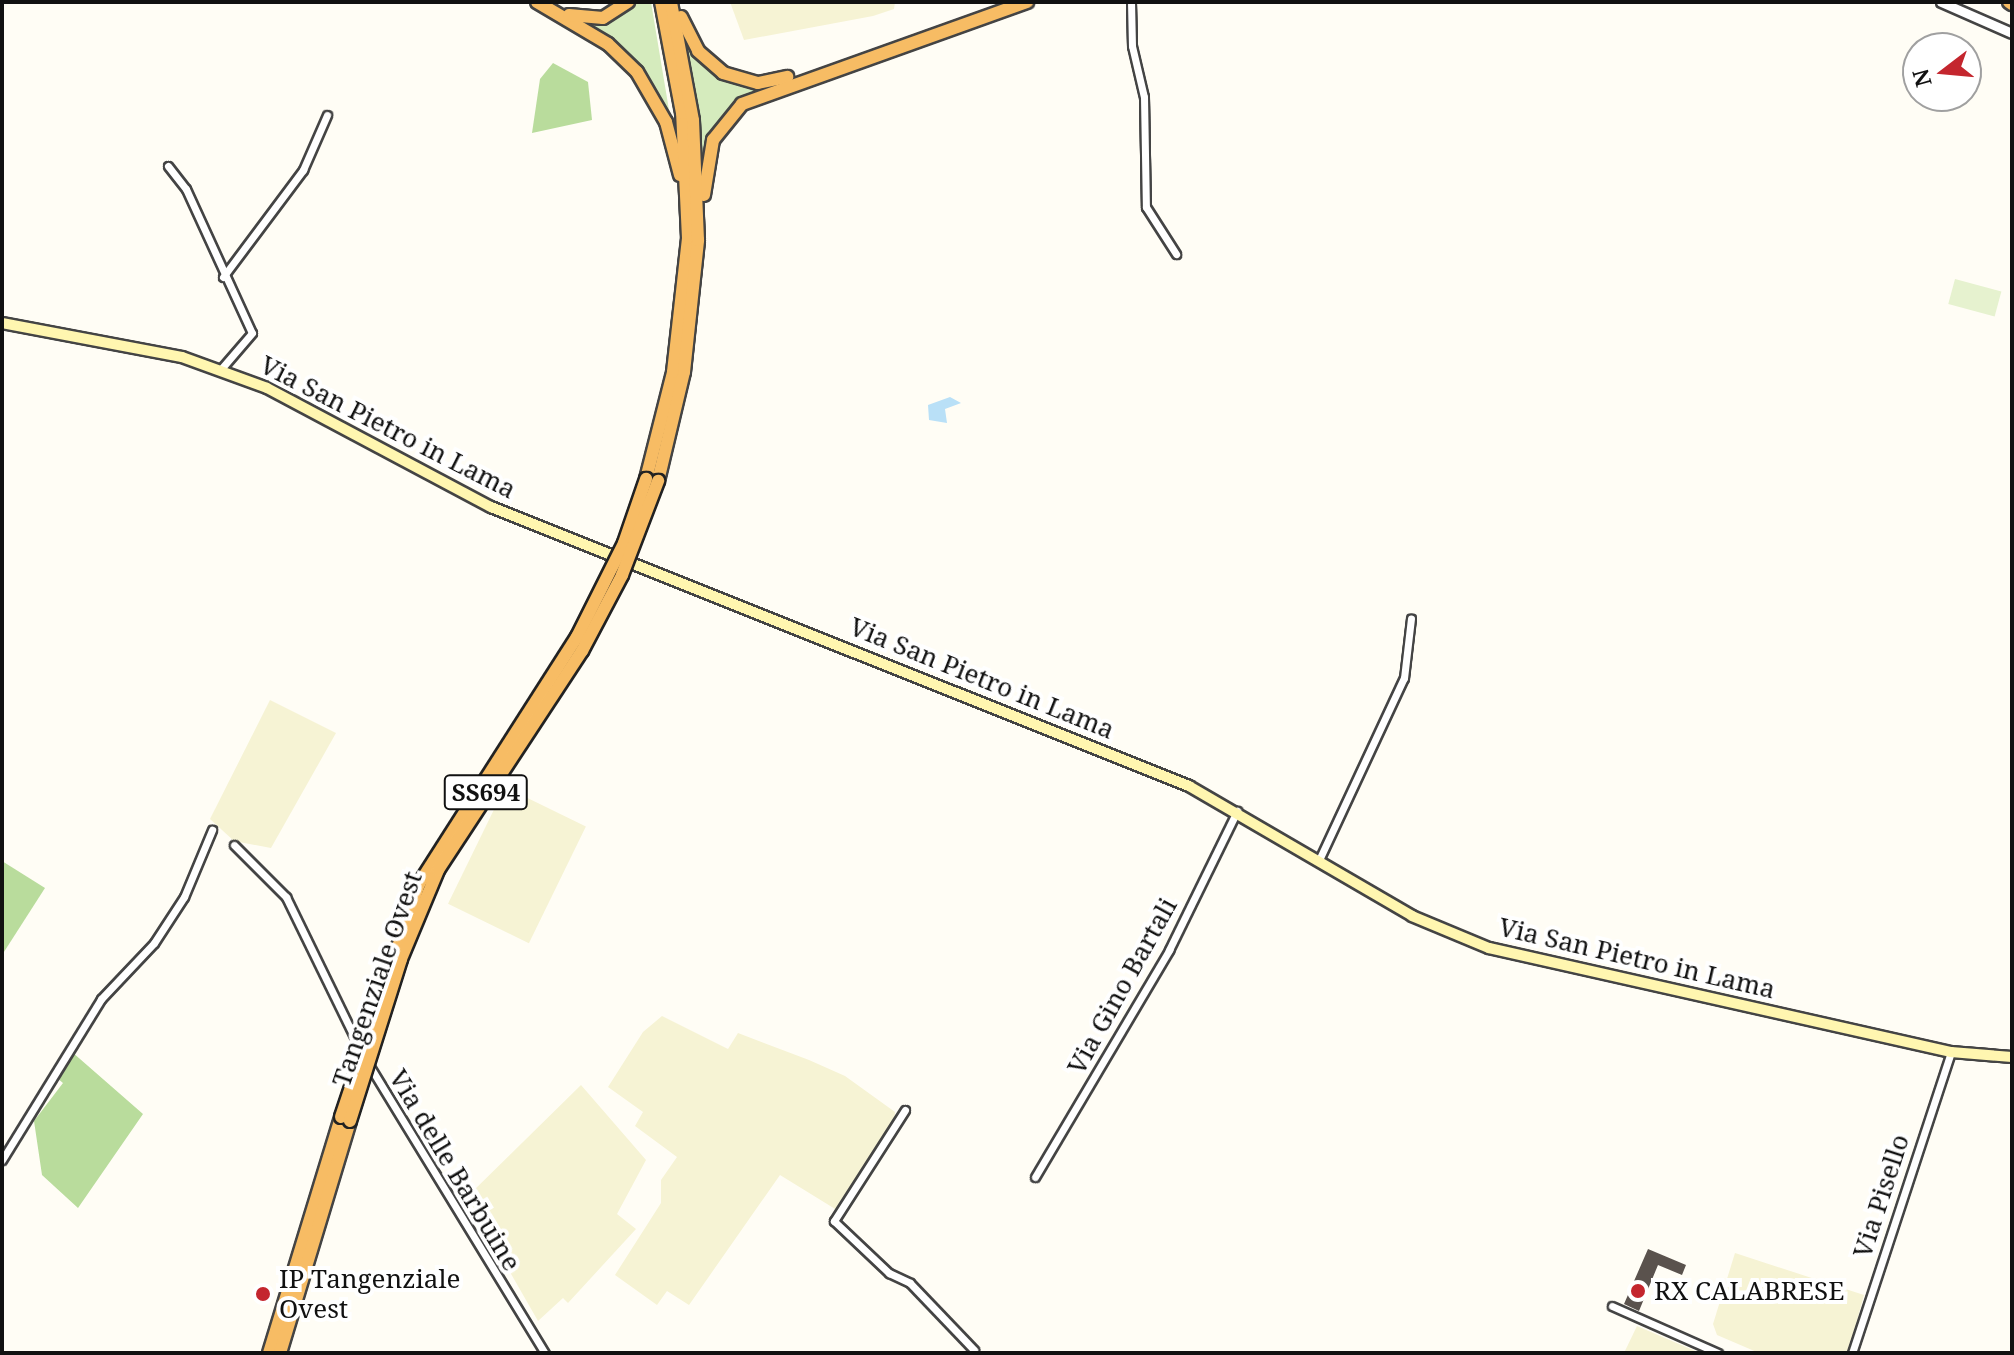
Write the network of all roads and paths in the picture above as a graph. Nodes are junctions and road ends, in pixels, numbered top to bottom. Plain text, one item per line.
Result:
1 (628, 2) edge
2 (661, 2) edge
3 (671, 2) edge
4 (677, 2) edge
5 (1027, 2) edge
6 (1131, 2) edge
7 (1941, 2) edge
8 (543, 5) edge
9 (2012, 33) edge
10 (829, 68) junction
11 (327, 115) dead end
12 (168, 166) dead end
13 (1176, 254) dead end
14 (697, 270) junction
15 (223, 277) junction
16 (684, 290) junction
17 (2, 323) edge
18 (221, 369) junction
19 (652, 480) junction
20 (1411, 618) dead end
21 (1237, 811) junction
22 (212, 830) dead end
23 (234, 845) dead end
24 (1319, 860) junction
25 (1951, 1052) junction
26 (2012, 1057) edge
27 (905, 1110) dead end
28 (345, 1119) junction
29 (2, 1160) edge
30 (1035, 1177) dead end
31 (1612, 1306) dead end
32 (974, 1350) dead end
33 (269, 1353) edge
34 (280, 1353) edge
35 (545, 1353) edge
36 (1718, 1353) edge
37 (1852, 1353) edge

1 - 8 highway
2 - 16 highway, Tangenziale Ovest / SS694
3 - 14 highway, Tangenziale Ovest / SS694
4 - 10 highway
5 - 10 highway
6 - 13 street
7 - 9 street
8 - 16 highway
10 - 14 highway
11 - 15 street
12 - 15 street
14 - 19 highway, Tangenziale Ovest / SS694
15 - 18 street
16 - 19 highway, Tangenziale Ovest / SS694
17 - 18 main road, Via San Pietro in Lama
18 - 21 main road, Via San Pietro in Lama
19 - 28 highway, Tangenziale Ovest / SS694, bridge
20 - 24 street
21 - 24 main road, Via San Pietro in Lama
21 - 30 street, Via Gino Bartali
22 - 29 street
23 - 35 street, Via delle Barbuine
24 - 25 main road, Via San Pietro in Lama
25 - 26 main road, Via San Pietro in Lama
25 - 37 street, Via Pisello
27 - 32 street
28 - 33 highway, Tangenziale Ovest / SS694
28 - 34 highway, Tangenziale Ovest / SS694
31 - 36 street

